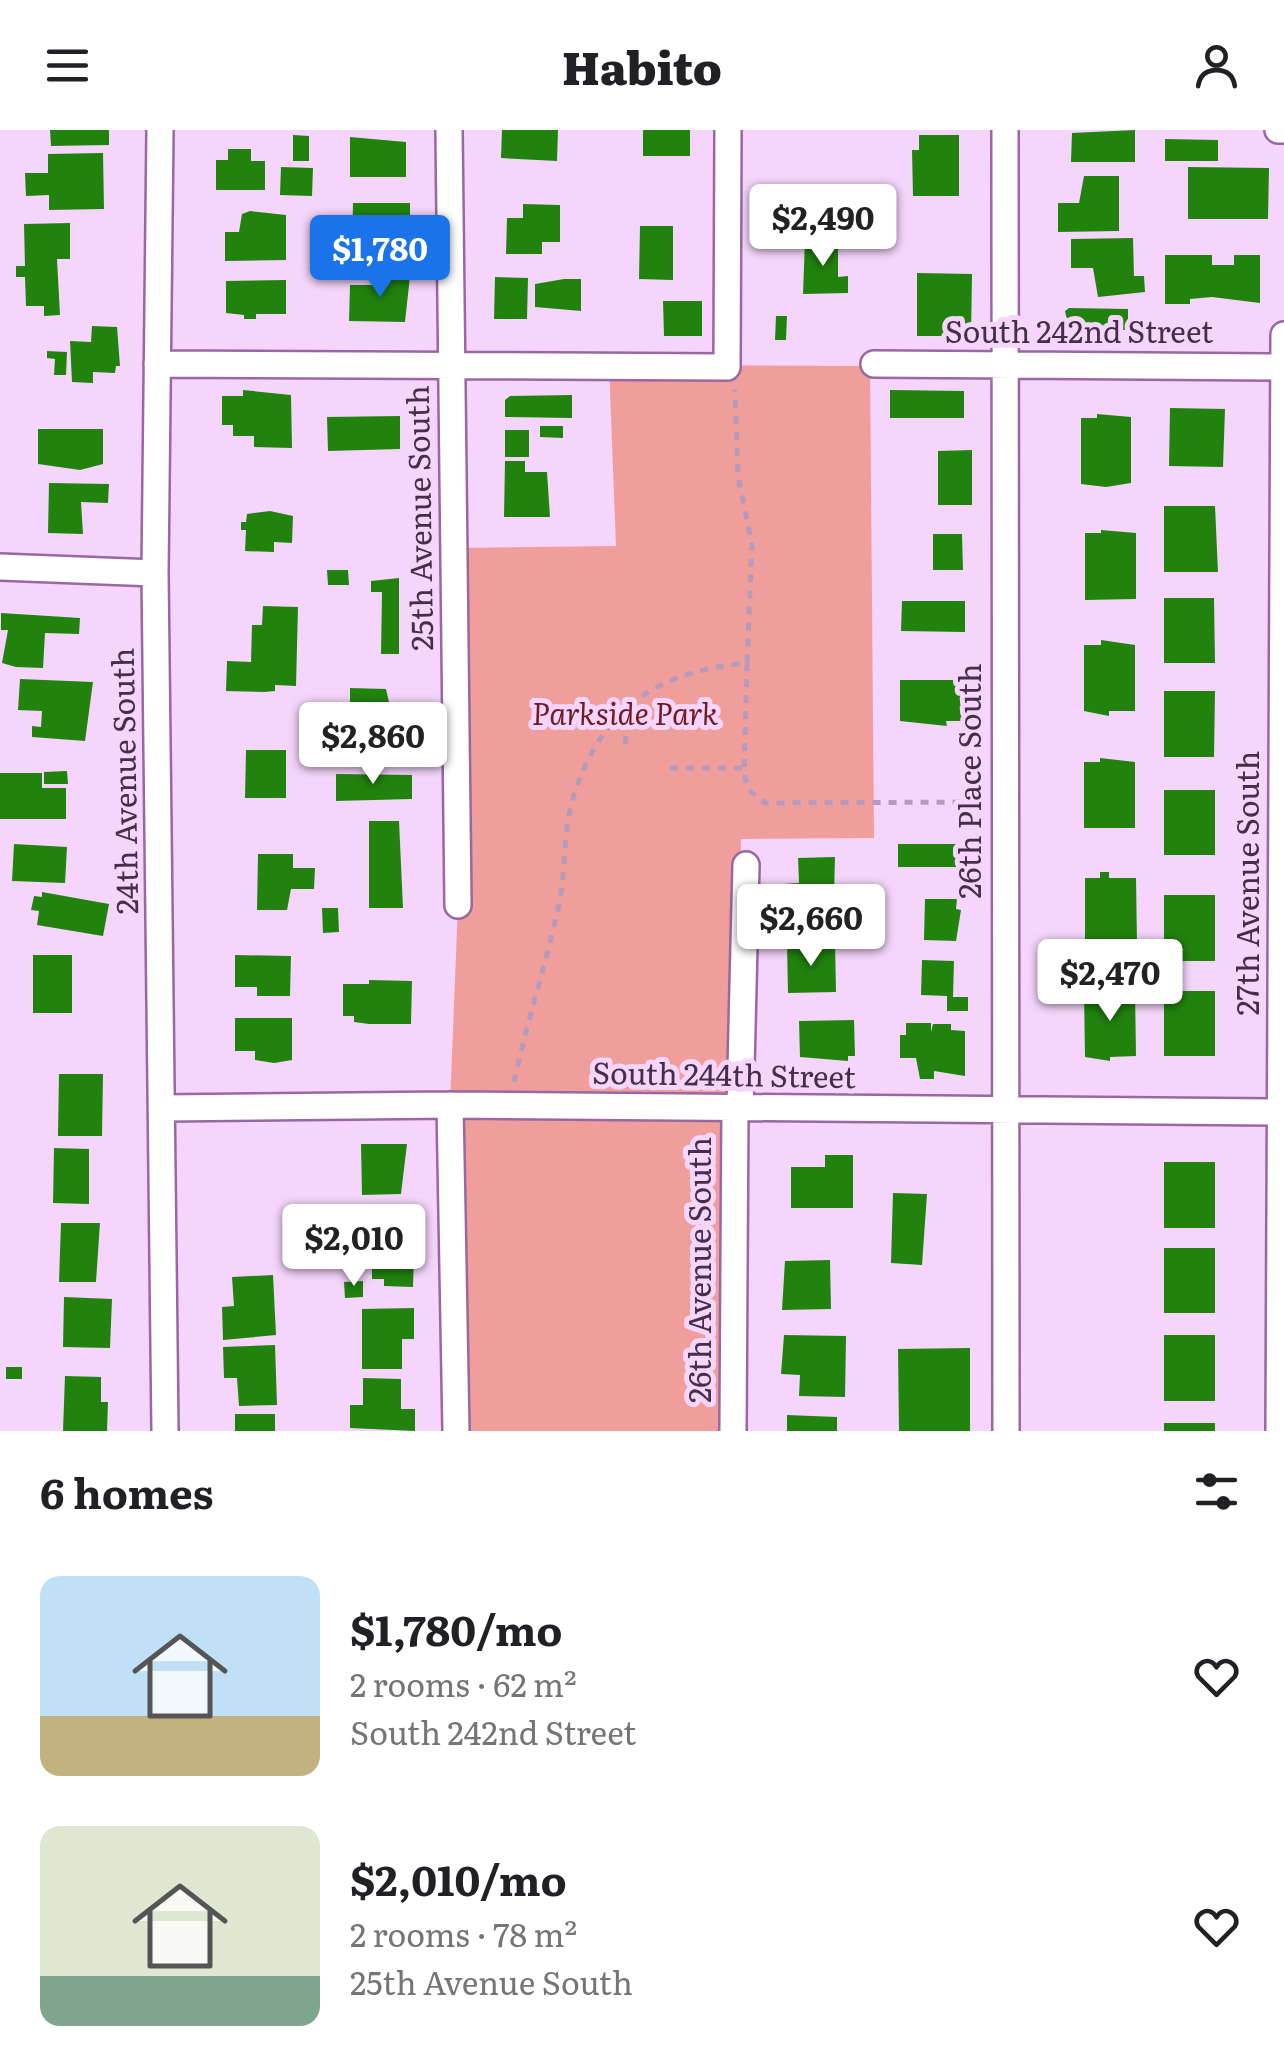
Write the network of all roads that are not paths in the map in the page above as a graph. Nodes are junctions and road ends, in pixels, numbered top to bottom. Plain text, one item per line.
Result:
1 (160, 130) edge
2 (449, 130) edge
3 (728, 130) edge
4 (1005, 130) edge
5 (1284, 335) edge
6 (157, 364) junction
7 (451, 364) junction
8 (874, 364) dead end
9 (1003, 366) junction
10 (1284, 367) edge
11 (0, 567) edge
12 (154, 572) junction
13 (746, 865) dead end
14 (458, 904) dead end
15 (450, 1106) junction
16 (164, 1108) junction
17 (737, 1108) junction
18 (1005, 1112) junction
19 (1282, 1112) edge
20 (165, 1431) edge
21 (456, 1431) edge
22 (733, 1431) edge
23 (1006, 1431) edge
24 (1279, 1431) edge

1 - 6 street, 24th Avenue South
2 - 7 street, 25th Avenue South
3 - 7 street
4 - 9 street, 26th Place South
5 - 10 street, 27th Avenue South
6 - 7 street
6 - 12 street, 24th Avenue South
7 - 14 street, 25th Avenue South
8 - 9 street, South 242nd Street
9 - 10 street, South 242nd Street
9 - 18 street, 26th Place South
10 - 19 street, 27th Avenue South
11 - 12 street
12 - 16 street, 24th Avenue South
13 - 17 street, 26th Avenue South
15 - 16 street, South 244th Street
15 - 17 street, South 244th Street
15 - 21 street
16 - 20 street, 24th Avenue South
17 - 18 street, South 244th Street
17 - 22 street, 26th Avenue South
18 - 19 street, South 244th Street
18 - 23 street, 26th Place South
19 - 24 street, 27th Avenue South

